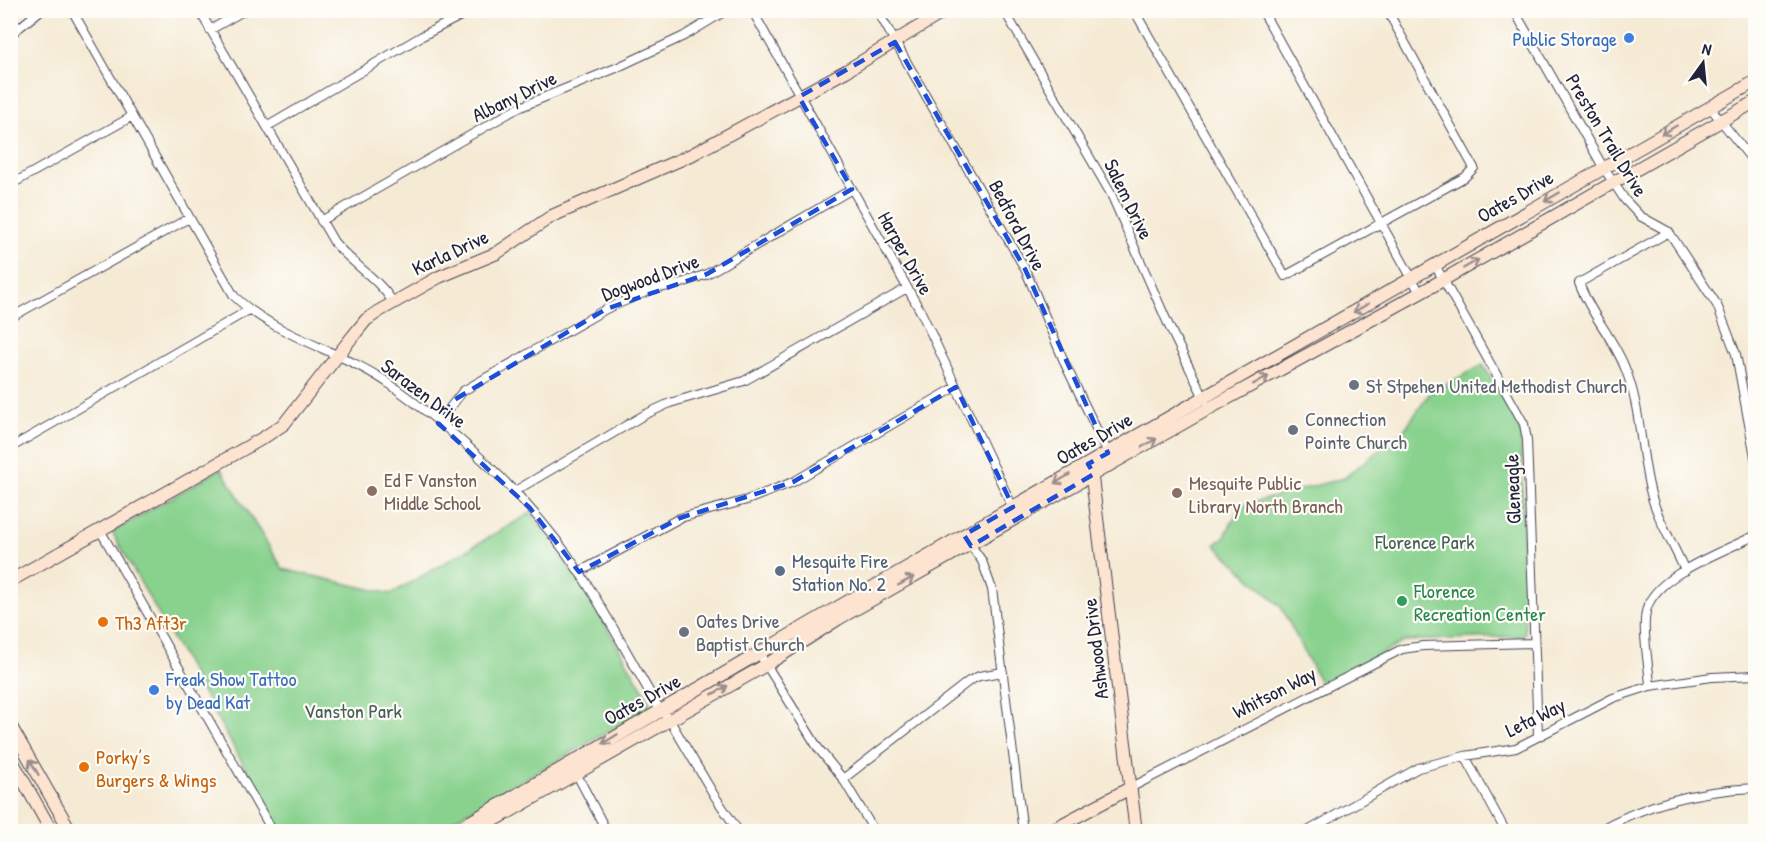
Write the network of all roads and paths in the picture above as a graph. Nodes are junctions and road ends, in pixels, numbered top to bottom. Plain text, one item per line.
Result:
1 (41, 10) edge
2 (72, 10) edge
3 (199, 10) edge
4 (245, 10) edge
5 (472, 10) edge
6 (727, 10) edge
7 (752, 10) edge
8 (877, 10) edge
9 (947, 10) edge
10 (1004, 10) edge
11 (1134, 10) edge
12 (1262, 10) edge
13 (1387, 10) edge
14 (1514, 10) edge
15 (210, 30) junction
16 (10, 35) edge
17 (895, 42) junction
18 (1755, 81) edge
19 (799, 97) junction
20 (1755, 101) edge
21 (1710, 106) junction
22 (131, 117) junction
23 (1722, 120) junction
24 (267, 126) junction
25 (1755, 165) edge
26 (1603, 167) junction
27 (1613, 182) junction
28 (10, 185) edge
29 (852, 189) junction
30 (189, 218) junction
31 (321, 221) junction
32 (1383, 224) junction
33 (1669, 232) junction
34 (1435, 265) junction
35 (1412, 279) junction
36 (1444, 279) junction
37 (907, 288) junction
38 (1420, 293) junction
39 (393, 302) junction
40 (249, 310) junction
41 (10, 318) edge
42 (337, 357) junction
43 (956, 387) junction
44 (1207, 403) junction
45 (438, 423) junction
46 (10, 448) edge
47 (1111, 458) junction
48 (1755, 462) edge
49 (1091, 469) junction
50 (515, 491) junction
51 (1016, 513) junction
52 (100, 530) junction
53 (1755, 535) edge
54 (967, 541) junction
55 (1685, 571) junction
56 (579, 572) junction
57 (10, 581) edge
58 (1534, 643) junction
59 (759, 653) junction
60 (766, 665) junction
61 (1002, 672) junction
62 (1755, 675) edge
63 (1650, 686) junction
64 (665, 714) junction
65 (10, 725) edge
66 (1538, 735) junction
67 (1466, 756) junction
68 (10, 757) edge
69 (573, 768) junction
70 (843, 779) junction
71 (1130, 788) junction
72 (1755, 788) edge
73 (58, 810) junction
74 (44, 816) junction
75 (477, 828) edge
76 (52, 831) edge
77 (71, 831) edge
78 (273, 831) edge
79 (453, 831) edge
80 (607, 831) edge
81 (739, 831) edge
82 (875, 831) edge
83 (1023, 831) edge
84 (1048, 831) edge
85 (1136, 831) edge
86 (1306, 831) edge
87 (1506, 831) edge
88 (1596, 831) edge

1 - 16 street
2 - 22 street, Sarazen Drive
3 - 15 street
4 - 15 street
5 - 24 street
6 - 31 street, Albany Drive
7 - 19 street, Harper Drive
8 - 17 street, Bedford Drive
9 - 17 main road, Karla Drive
10 - 44 street, Salem Drive
11 - 32 street
12 - 32 street
13 - 32 street
14 - 26 street, Preston Trail Drive
15 - 24 street
17 - 19 main road, Karla Drive
17 - 47 street, Bedford Drive
18 - 21 main road, Oates Drive
19 - 29 street, Harper Drive
19 - 39 main road, Karla Drive
20 - 23 main road, Oates Drive
21 - 23 street
21 -> 26 main road, Oates Drive
22 - 28 street
22 - 30 street, Sarazen Drive
23 - 25 street
23 - 27 main road, Oates Drive
24 - 31 street
26 - 27 street, Preston Trail Drive
26 -> 34 main road, Oates Drive
27 - 33 street, Preston Trail Drive
36 -> 27 main road, Oates Drive
29 - 37 street, Harper Drive
29 - 45 street, Dogwood Drive
30 - 40 street, Sarazen Drive
30 - 41 street
31 - 39 street
32 - 35 street
33 - 48 street, Preston Trail Drive
33 - 55 street
34 - 35 main road, Oates Drive
34 - 36 street, Gleneagle
35 - 38 street
35 -> 44 main road, Oates Drive
36 - 38 main road, Oates Drive
36 - 58 street, Gleneagle
37 - 43 street, Harper Drive
37 - 50 street
44 -> 38 main road, Oates Drive
39 - 42 main road, Karla Drive
40 - 42 street, Sarazen Drive
40 - 46 street
42 - 45 street, Sarazen Drive
42 - 52 main road, Karla Drive
43 - 51 street, Harper Drive
43 - 56 street
44 - 47 main road, Oates Drive
45 - 50 street, Sarazen Drive
47 - 49 main road, Oates Drive
49 - 51 main road, Oates Drive
49 - 71 main road, Ashwood Drive
50 - 56 street, Sarazen Drive
51 - 54 main road, Oates Drive
52 - 57 main road, Karla Drive
52 - 78 street
53 - 55 street
54 - 59 main road, Oates Drive
60 -> 54 main road, Oates Drive
54 - 61 street
55 - 63 street
56 - 64 street, Sarazen Drive
58 - 66 street, Gleneagle
58 - 71 street, Whitson Way
59 - 60 street
59 - 64 main road, Oates Drive
64 -> 60 main road, Oates Drive
60 - 70 street
61 - 70 street
61 - 83 street
62 - 63 street, Leta Way
63 - 66 street, Leta Way
64 - 69 main road, Oates Drive
64 - 81 street, Sarazen Drive
73 -> 65 main road
66 - 67 street, Leta Way
67 - 86 street, Leta Way
67 - 87 street
68 - 74 main road
69 - 75 main road, Oates Drive
69 - 80 street
70 - 82 street
71 - 84 main road, Whitson Way
71 - 85 main road, Ashwood Drive
72 - 88 street
73 - 74 main road
73 - 77 main road
74 - 76 main road
75 - 79 main road, Oates Drive

